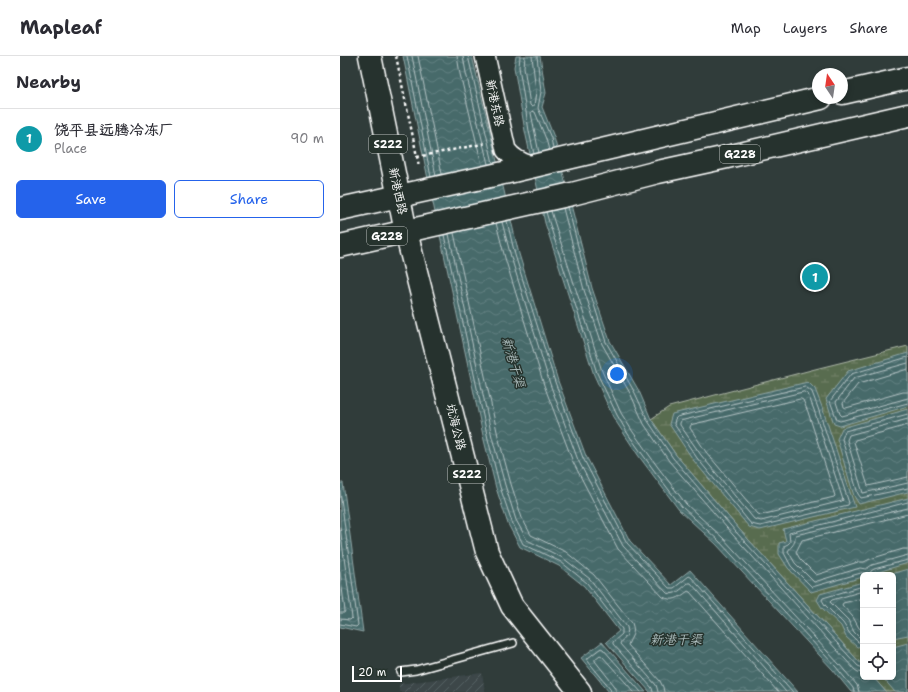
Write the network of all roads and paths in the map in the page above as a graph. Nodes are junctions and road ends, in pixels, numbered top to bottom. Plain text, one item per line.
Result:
1 (370, 56) edge
2 (396, 56) edge
3 (485, 56) edge
4 (908, 78) edge
5 (848, 92) edge
6 (812, 100) edge
7 (908, 114) edge
8 (489, 142) dead end
9 (417, 157) junction
10 (509, 164) junction
11 (418, 166) dead end
12 (408, 194) junction
13 (340, 209) edge
14 (406, 232) junction
15 (340, 246) edge
16 (513, 643) dead end
17 (401, 672) dead end
18 (580, 692) edge

1 - 12 main road, 新港西路 / S222
2 - 9 path
3 - 10 main road, 新港东路
4 - 5 main road
6 - 10 main road
7 - 14 main road, G228
8 - 9 path
9 - 11 path
10 - 12 main road
12 - 13 main road
12 - 14 main road, 新港西路 / S222
14 - 15 main road, G228
14 - 18 main road, 坑海公路 / S222
16 - 17 lane

